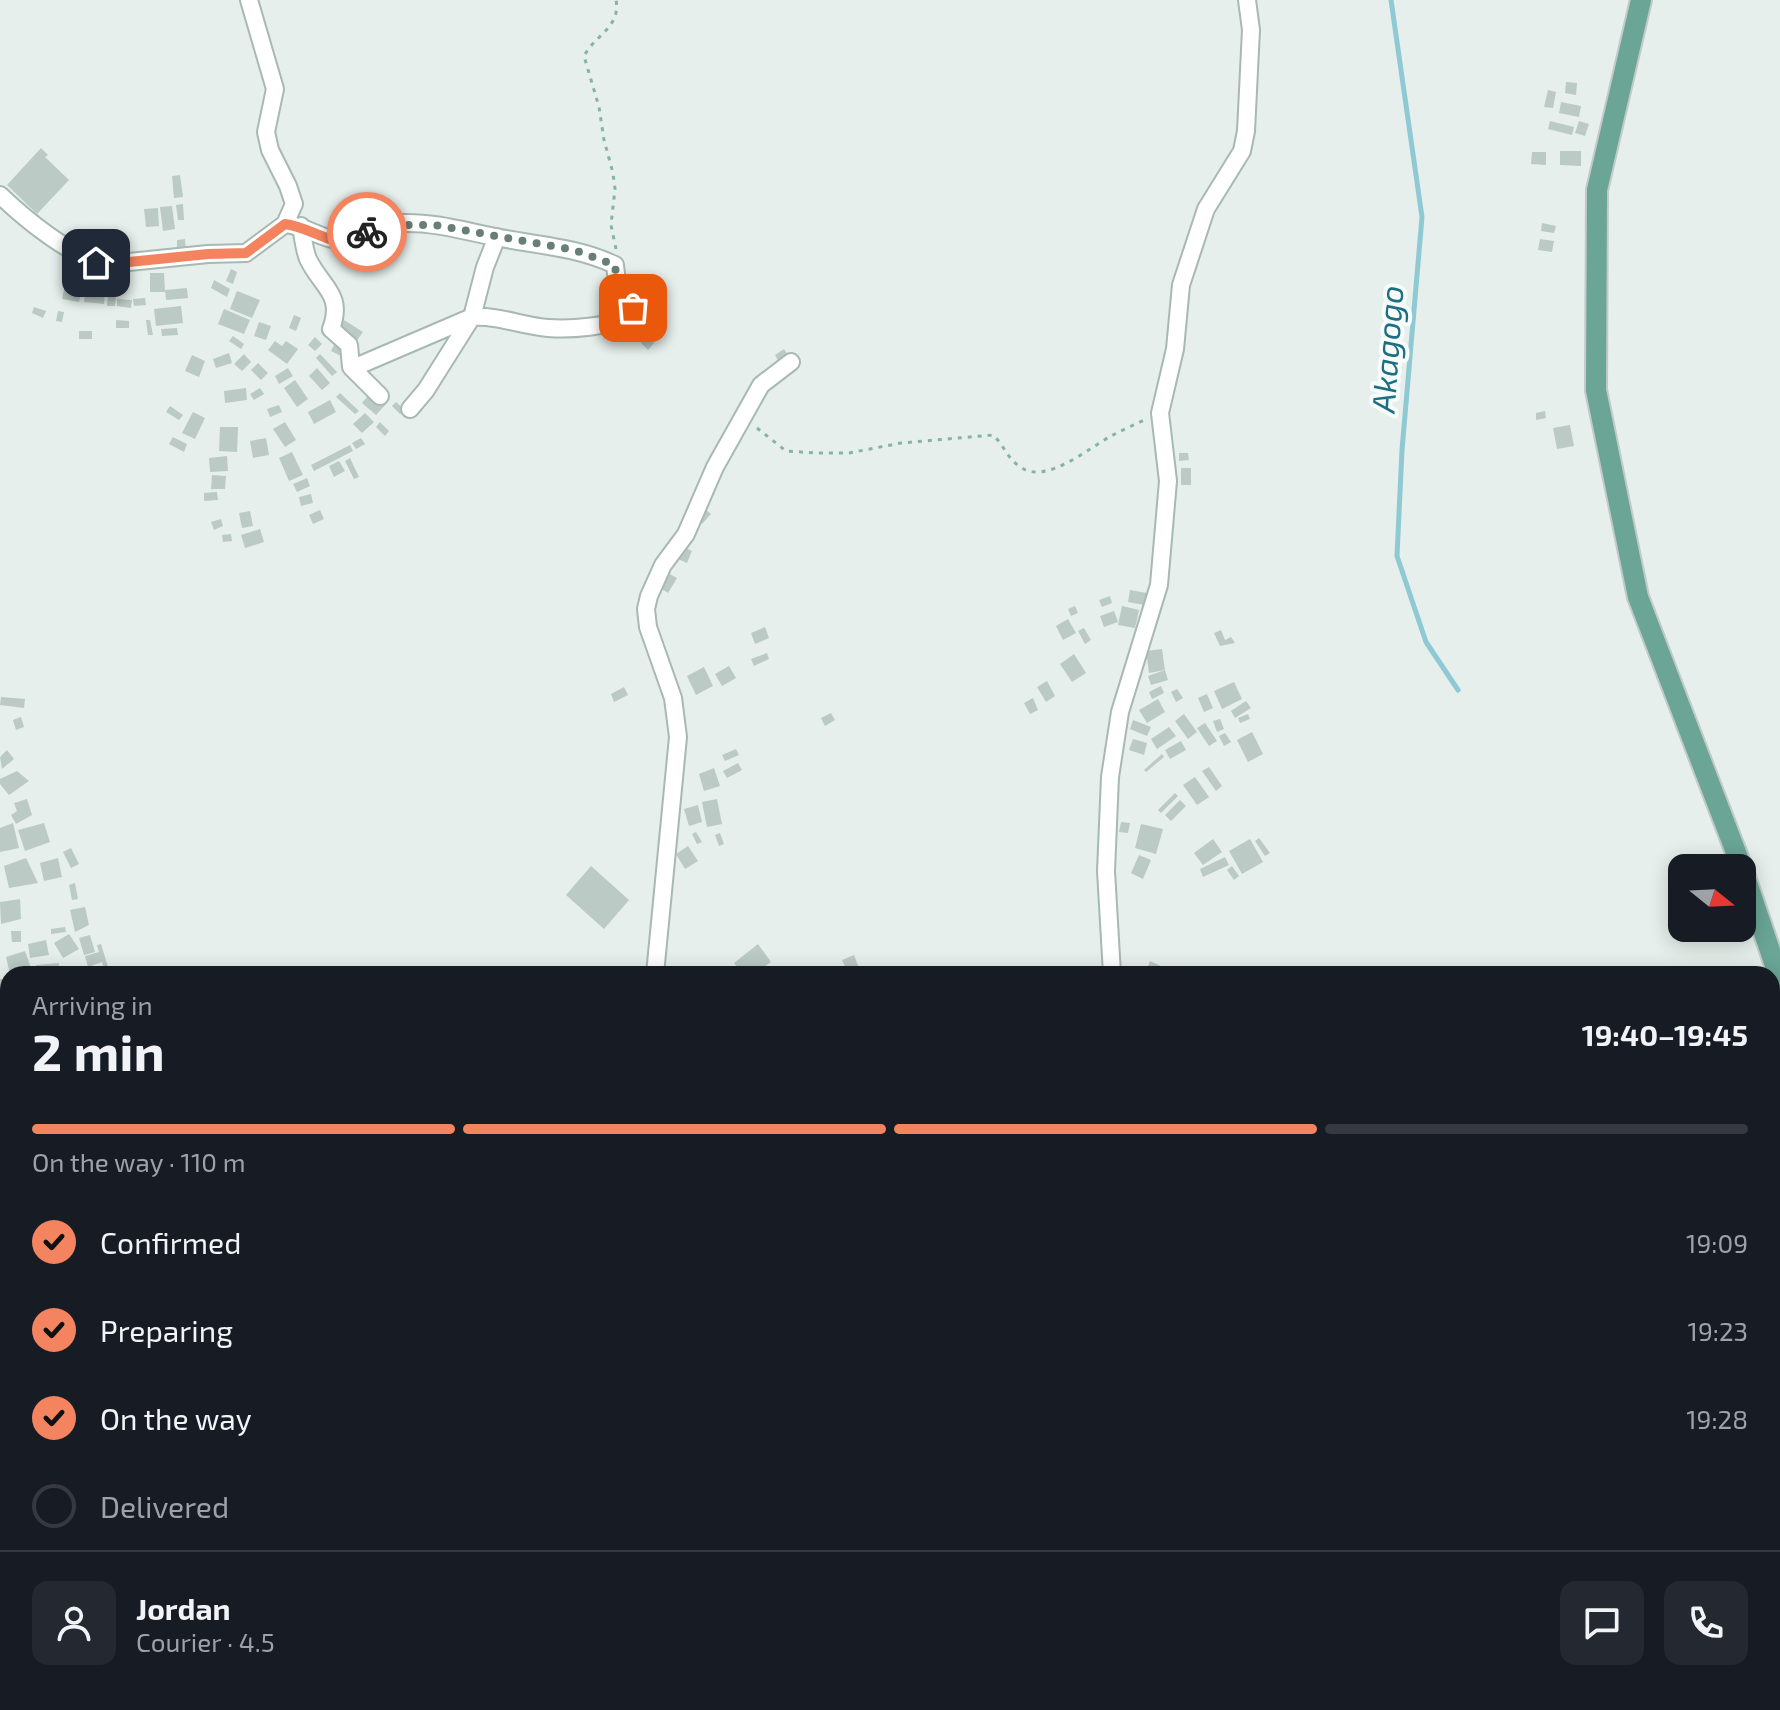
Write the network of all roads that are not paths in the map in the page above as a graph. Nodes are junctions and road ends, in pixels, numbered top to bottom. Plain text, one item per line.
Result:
1 (249, 0) edge
2 (1247, 0) edge
3 (1641, 0) edge
4 (0, 195) edge
5 (293, 225) junction
6 (497, 237) junction
7 (472, 317) junction
8 (791, 362) dead end
9 (353, 368) junction
10 (380, 396) dead end
11 (410, 409) dead end
12 (1737, 854) edge
13 (1756, 909) edge
14 (656, 966) edge
15 (1112, 966) edge
16 (1775, 966) edge

1 - 5 street
2 - 15 street
3 - 12 main road
4 - 5 street
5 - 6 street
5 - 9 street
6 - 7 street
6 - 7 street
7 - 9 street
7 - 11 street
8 - 14 street
9 - 10 street
13 - 16 main road

